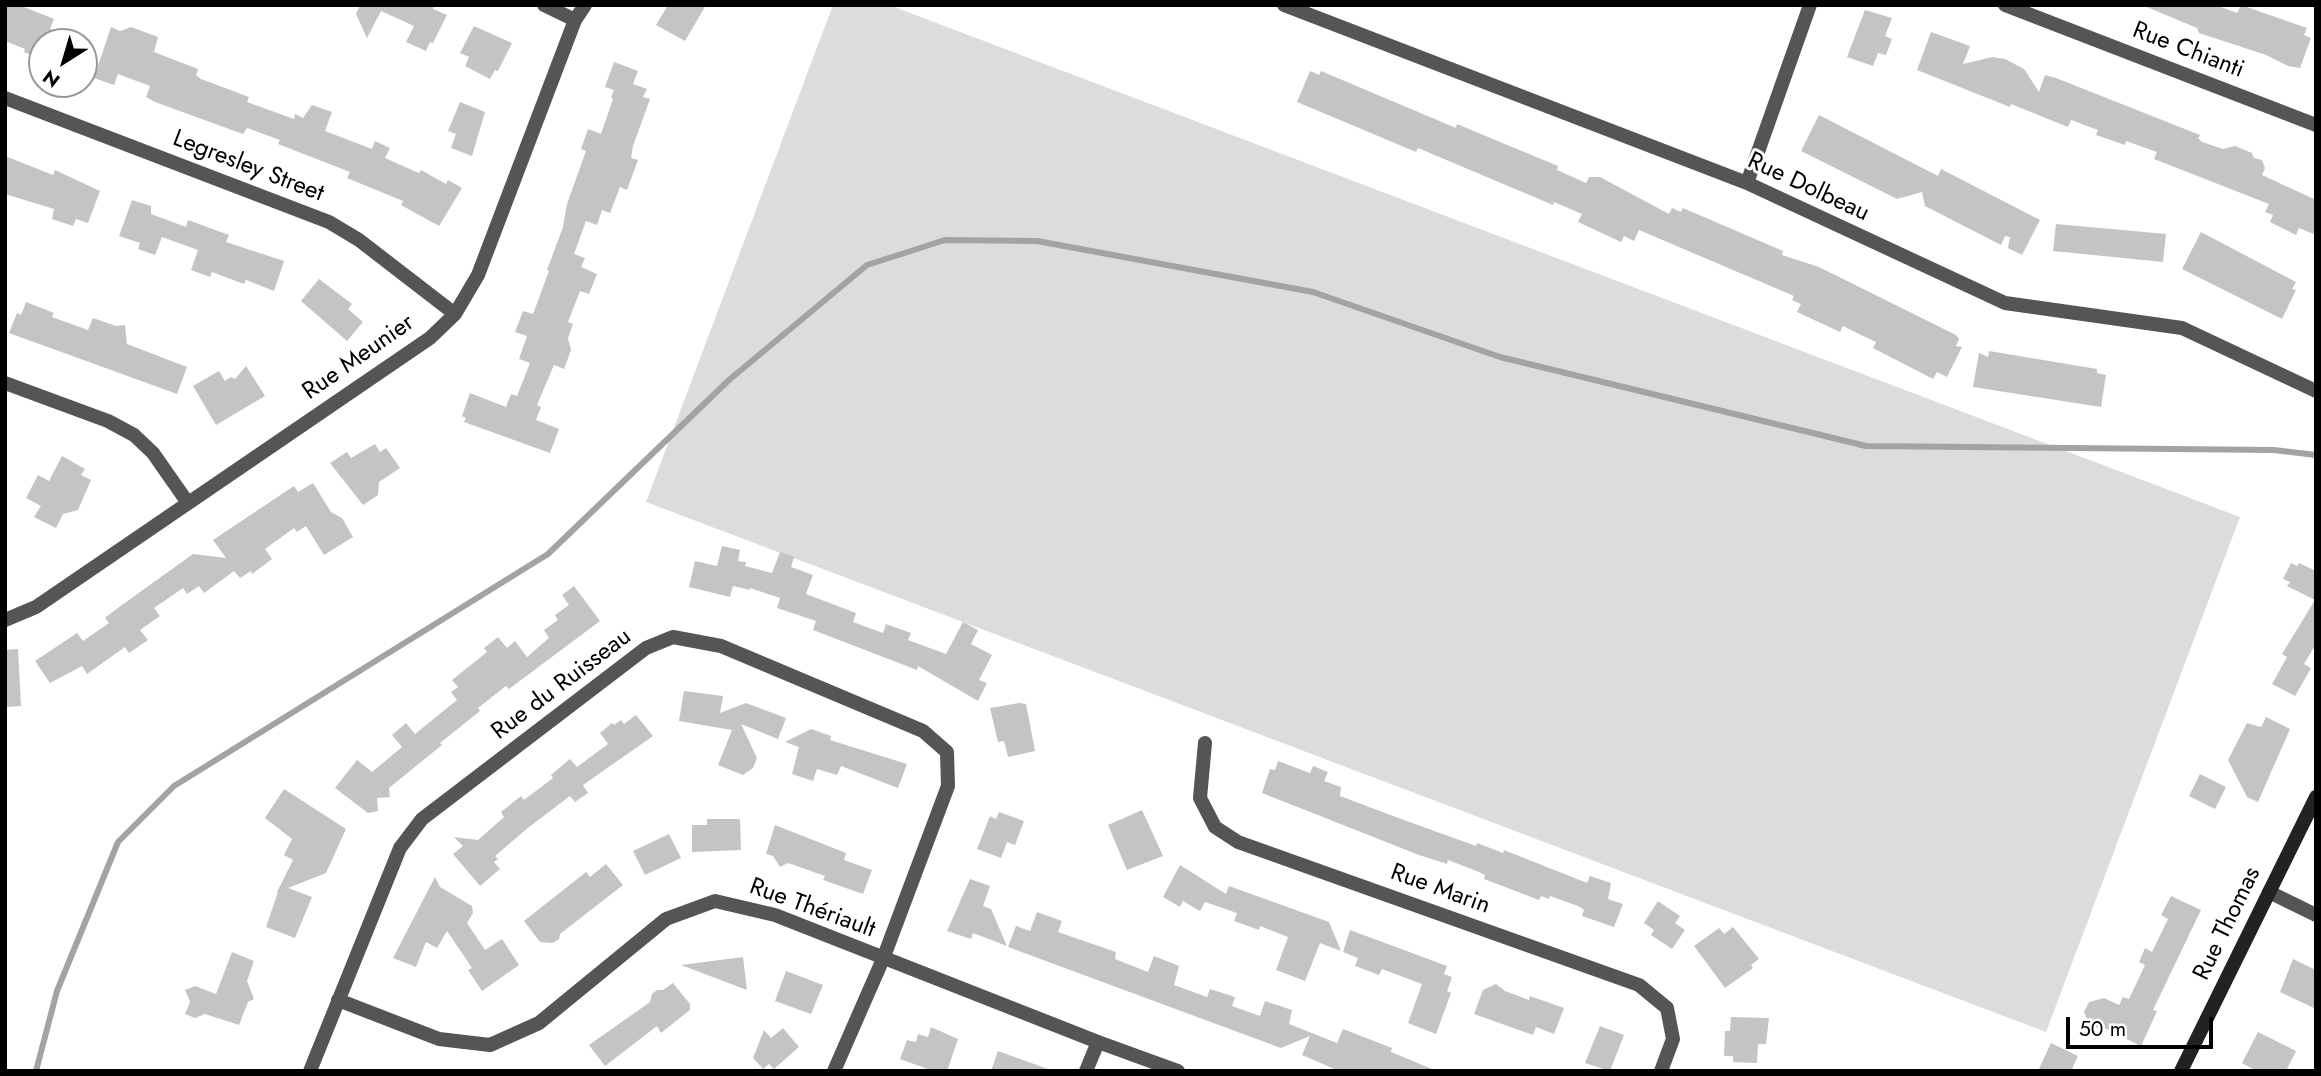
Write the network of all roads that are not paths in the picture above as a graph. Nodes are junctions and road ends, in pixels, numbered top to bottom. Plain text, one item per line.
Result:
1 (544, 5) edge
2 (585, 5) edge
3 (1284, 5) edge
4 (1810, 5) edge
5 (2005, 5) edge
6 (1316, 11) edge
7 (575, 20) junction
8 (5, 98) edge
9 (2316, 125) edge
10 (1747, 183) junction
11 (455, 314) junction
12 (5, 383) edge
13 (2316, 391) edge
14 (188, 503) junction
15 (5, 620) edge
16 (1205, 743) dead end
17 (2316, 797) edge
18 (2269, 892) junction
19 (2316, 915) edge
20 (883, 959) junction
21 (338, 1000) junction
22 (1098, 1042) junction
23 (310, 1071) edge
24 (834, 1071) edge
25 (1086, 1071) edge
26 (1178, 1071) edge
27 (1661, 1071) edge
28 (2181, 1071) edge

1 - 7 street
2 - 7 street, Rue Meunier
3 - 6 street, Rue Dolbeau
4 - 10 street
5 - 9 street, Rue Chianti
6 - 10 street, Rue Dolbeau
7 - 11 street, Rue Meunier
8 - 11 street, Legresley Street
10 - 13 street, Rue Dolbeau
11 - 14 street, Rue Meunier
12 - 14 street
14 - 15 street, Rue Meunier
16 - 27 street, Rue Marin
17 - 18 street, Rue Thomas
18 - 19 street
18 - 28 street, Rue Thomas
20 - 21 street, Rue Thériault
20 - 21 street, Rue du Ruisseau
20 - 22 street, Rue Thériault
20 - 24 street, Rue du Ruisseau
21 - 23 street, Rue du Ruisseau
22 - 25 street
22 - 26 street, Rue Thériault

